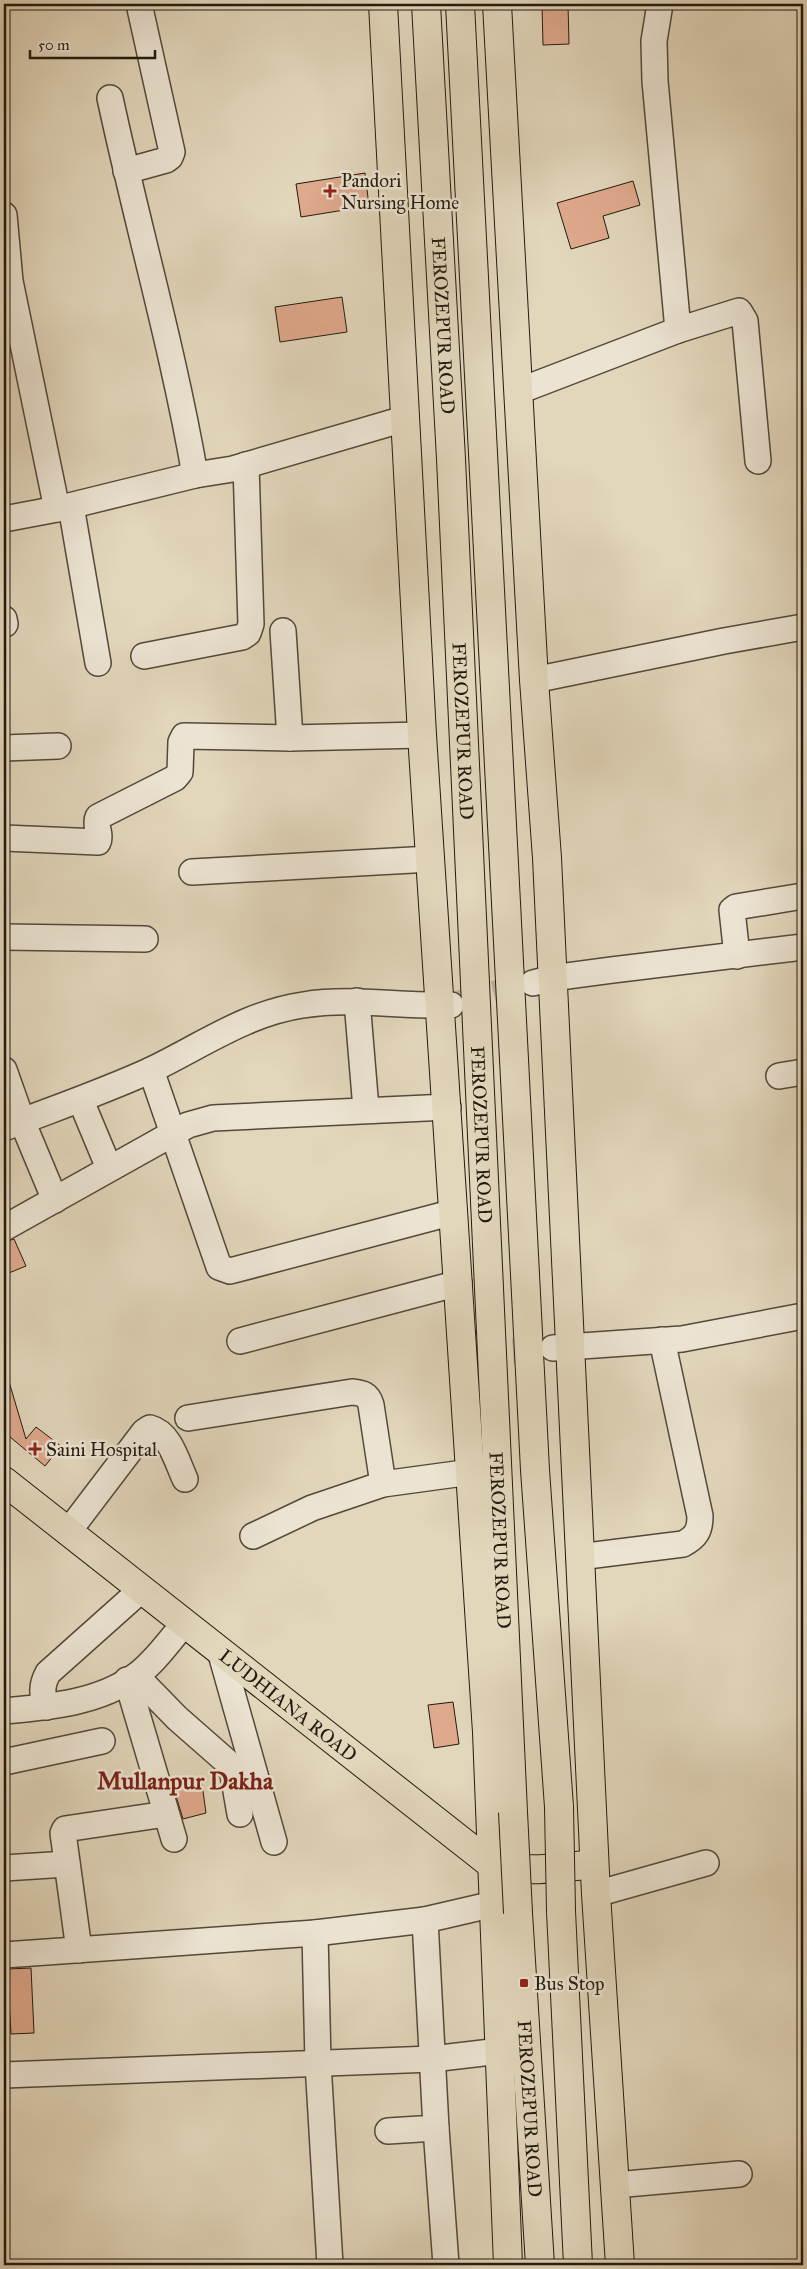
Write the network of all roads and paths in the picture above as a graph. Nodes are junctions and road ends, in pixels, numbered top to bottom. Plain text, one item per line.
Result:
1 (139, 4) edge
2 (383, 4) edge
3 (426, 4) edge
4 (460, 4) edge
5 (497, 4) edge
6 (660, 4) edge
7 (110, 98) dead end
8 (126, 171) junction
9 (4, 215) edge
10 (678, 330) junction
11 (519, 391) junction
12 (404, 419) junction
13 (758, 461) dead end
14 (246, 465) junction
15 (195, 475) junction
16 (64, 507) junction
17 (4, 520) edge
18 (803, 627) edge
19 (283, 630) dead end
20 (144, 656) dead end
21 (98, 663) dead end
22 (534, 680) junction
23 (422, 735) junction
24 (290, 738) junction
25 (58, 746) dead end
26 (4, 748) edge
27 (4, 838) edge
28 (431, 859) junction
29 (192, 872) dead end
30 (803, 896) edge
31 (4, 938) edge
32 (145, 939) dead end
33 (803, 947) edge
34 (737, 956) junction
35 (543, 981) junction
36 (357, 1000) junction
37 (446, 1005) junction
38 (4, 1070) edge
39 (151, 1070) junction
40 (803, 1072) edge
41 (778, 1076) dead end
42 (81, 1100) junction
43 (448, 1107) junction
44 (366, 1109) junction
45 (13, 1125) edge
46 (174, 1133) junction
47 (109, 1168) junction
48 (55, 1200) junction
49 (454, 1212) junction
50 (4, 1228) edge
51 (459, 1283) junction
52 (803, 1316) edge
53 (662, 1340) junction
54 (240, 1342) dead end
55 (561, 1348) junction
56 (188, 1418) dead end
57 (471, 1472) junction
58 (184, 1479) dead end
59 (4, 1480) edge
60 (383, 1484) junction
61 (68, 1532) junction
62 (253, 1536) dead end
63 (579, 1557) junction
64 (142, 1590) junction
65 (184, 1624) junction
66 (222, 1654) junction
67 (132, 1678) junction
68 (46, 1707) junction
69 (4, 1711) edge
70 (102, 1741) dead end
71 (4, 1762) edge
72 (166, 1814) junction
73 (240, 1814) dead end
74 (174, 1839) dead end
75 (274, 1842) dead end
76 (706, 1863) dead end
77 (67, 1864) junction
78 (594, 1864) junction
79 (492, 1866) junction
80 (4, 1868) edge
81 (596, 1894) junction
82 (506, 1908) junction
83 (425, 1920) junction
84 (315, 1934) junction
85 (79, 1950) junction
86 (4, 1955) edge
87 (500, 2051) junction
88 (432, 2059) junction
89 (318, 2063) junction
90 (4, 2075) edge
91 (436, 2128) junction
92 (388, 2131) dead end
93 (739, 2174) dead end
94 (614, 2185) junction
95 (330, 2265) edge
96 (446, 2265) edge
97 (508, 2265) edge
98 (540, 2265) edge
99 (578, 2265) edge
100 (620, 2265) edge

1 - 8 street
2 - 12 main road
3 - 82 main road, FEROZEPUR ROAD, bridge
4 - 99 main road, bridge
5 - 11 main road
6 - 10 street
7 - 8 street
8 - 15 street
9 - 16 street
10 - 11 street
10 - 13 street
11 - 22 main road
12 - 14 street
12 - 23 main road
14 - 15 street
14 - 20 street
15 - 16 street
16 - 17 street
16 - 21 street
18 - 22 street
19 - 24 street
22 - 35 main road
23 - 24 street
23 - 28 main road
24 - 27 street
25 - 26 street
28 - 29 street
28 - 37 main road
30 - 34 street
31 - 32 street
33 - 34 street
34 - 35 street
35 - 55 main road
36 - 37 street
36 - 39 street
36 - 44 street
37 - 43 main road
38 - 45 street
39 - 42 street
39 - 46 street
40 - 41 street
42 - 45 street
42 - 47 street
43 - 44 street
43 - 49 main road
44 - 46 street
45 - 48 street
46 - 47 street
46 - 49 street
47 - 48 street
48 - 50 street
49 - 51 main road
51 - 54 street
51 - 57 main road
52 - 53 street
53 - 55 street
53 - 63 street
55 - 63 main road
56 - 60 street
57 - 60 street
57 - 79 main road
58 - 61 street
59 - 61 main road, LUDHIANA ROAD
60 - 62 street
61 - 64 main road, LUDHIANA ROAD
63 - 78 main road
64 - 65 main road, LUDHIANA ROAD
64 - 68 street
65 - 66 main road, LUDHIANA ROAD
65 - 67 street
66 - 75 street
66 - 79 main road, LUDHIANA ROAD
67 - 68 street
67 - 72 street
67 - 73 street
68 - 69 street
70 - 71 street
72 - 74 street
72 - 77 street
76 - 81 street
77 - 80 street
77 - 85 street
78 - 79 main road, LUDHIANA ROAD
78 - 81 main road
79 - 82 main road
81 - 94 main road
82 - 83 street
82 - 87 main road
82 - 98 main road, FEROZEPUR ROAD
83 - 84 street
83 - 88 street
84 - 85 street
84 - 89 street
85 - 86 street
87 - 88 street
87 - 97 main road
88 - 89 street
88 - 91 street
89 - 90 street
89 - 95 street
91 - 92 street
91 - 96 street
93 - 94 street
94 - 100 main road

